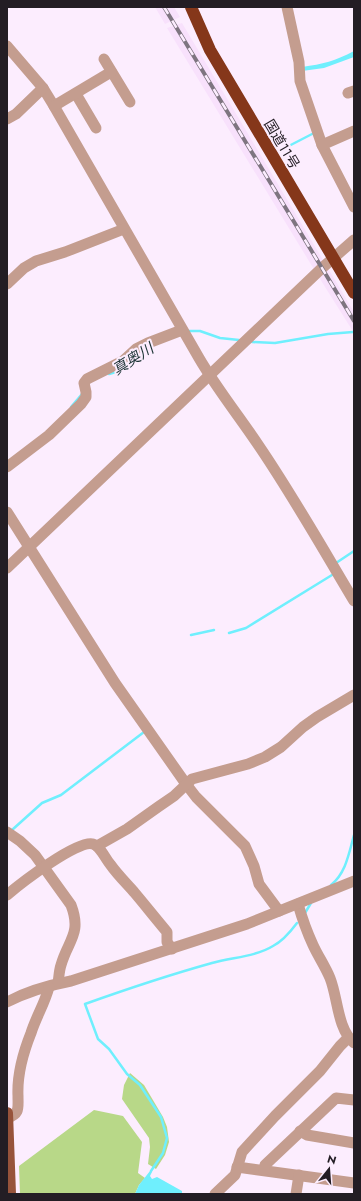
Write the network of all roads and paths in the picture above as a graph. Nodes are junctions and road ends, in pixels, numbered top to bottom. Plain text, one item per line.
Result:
1 (192, 7) edge
2 (287, 7) edge
3 (7, 46) edge
4 (11, 58) edge
5 (104, 59) dead end
6 (111, 72) junction
7 (42, 88) junction
8 (76, 94) junction
9 (130, 102) dead end
10 (54, 106) junction
11 (7, 119) edge
12 (96, 128) dead end
13 (354, 131) edge
14 (322, 145) junction
15 (354, 207) edge
16 (124, 229) junction
17 (354, 240) edge
18 (334, 259) junction
19 (7, 284) edge
20 (354, 294) edge
21 (182, 330) junction
22 (209, 376) junction
23 (7, 467) edge
24 (7, 512) edge
25 (30, 547) junction
26 (7, 568) edge
27 (354, 601) edge
28 (354, 695) edge
29 (186, 784) junction
30 (7, 832) edge
31 (97, 846) junction
32 (44, 868) junction
33 (354, 881) edge
34 (7, 894) edge
35 (298, 904) junction
36 (280, 911) junction
37 (172, 949) junction
38 (54, 985) junction
39 (7, 1002) edge
40 (351, 1040) edge
41 (354, 1100) edge
42 (7, 1113) edge
43 (7, 1118) edge
44 (300, 1132) junction
45 (354, 1143) edge
46 (237, 1167) junction
47 (264, 1170) junction
48 (299, 1175) junction
49 (354, 1183) edge
50 (10, 1194) edge
51 (215, 1194) edge
52 (296, 1194) edge

1 - 18 highway, 国道11号
2 - 14 street
3 - 4 street
4 - 7 street
5 - 6 street
6 - 8 street
6 - 9 street
7 - 10 street
7 - 11 street
8 - 10 street
8 - 12 street
10 - 16 street
13 - 14 street
14 - 15 street
16 - 19 street
16 - 21 street
17 - 18 street
18 - 20 highway, 国道11号
18 - 22 street
21 - 22 street
21 - 23 street
22 - 25 street
22 - 27 street
24 - 25 street
25 - 26 street
25 - 29 street
28 - 29 street
29 - 31 street
29 - 36 street
30 - 32 street
31 - 32 street
31 - 37 street
32 - 34 street
32 - 38 street
33 - 35 street
35 - 36 street
35 - 40 street
36 - 37 street
37 - 38 street
38 - 39 street
38 - 43 street
40 - 46 street
41 - 44 street
42 - 43 main road
43 - 50 main road
44 - 45 street
44 - 47 street
46 - 47 street
46 - 51 street
47 - 48 street
48 - 49 street
48 - 52 street

